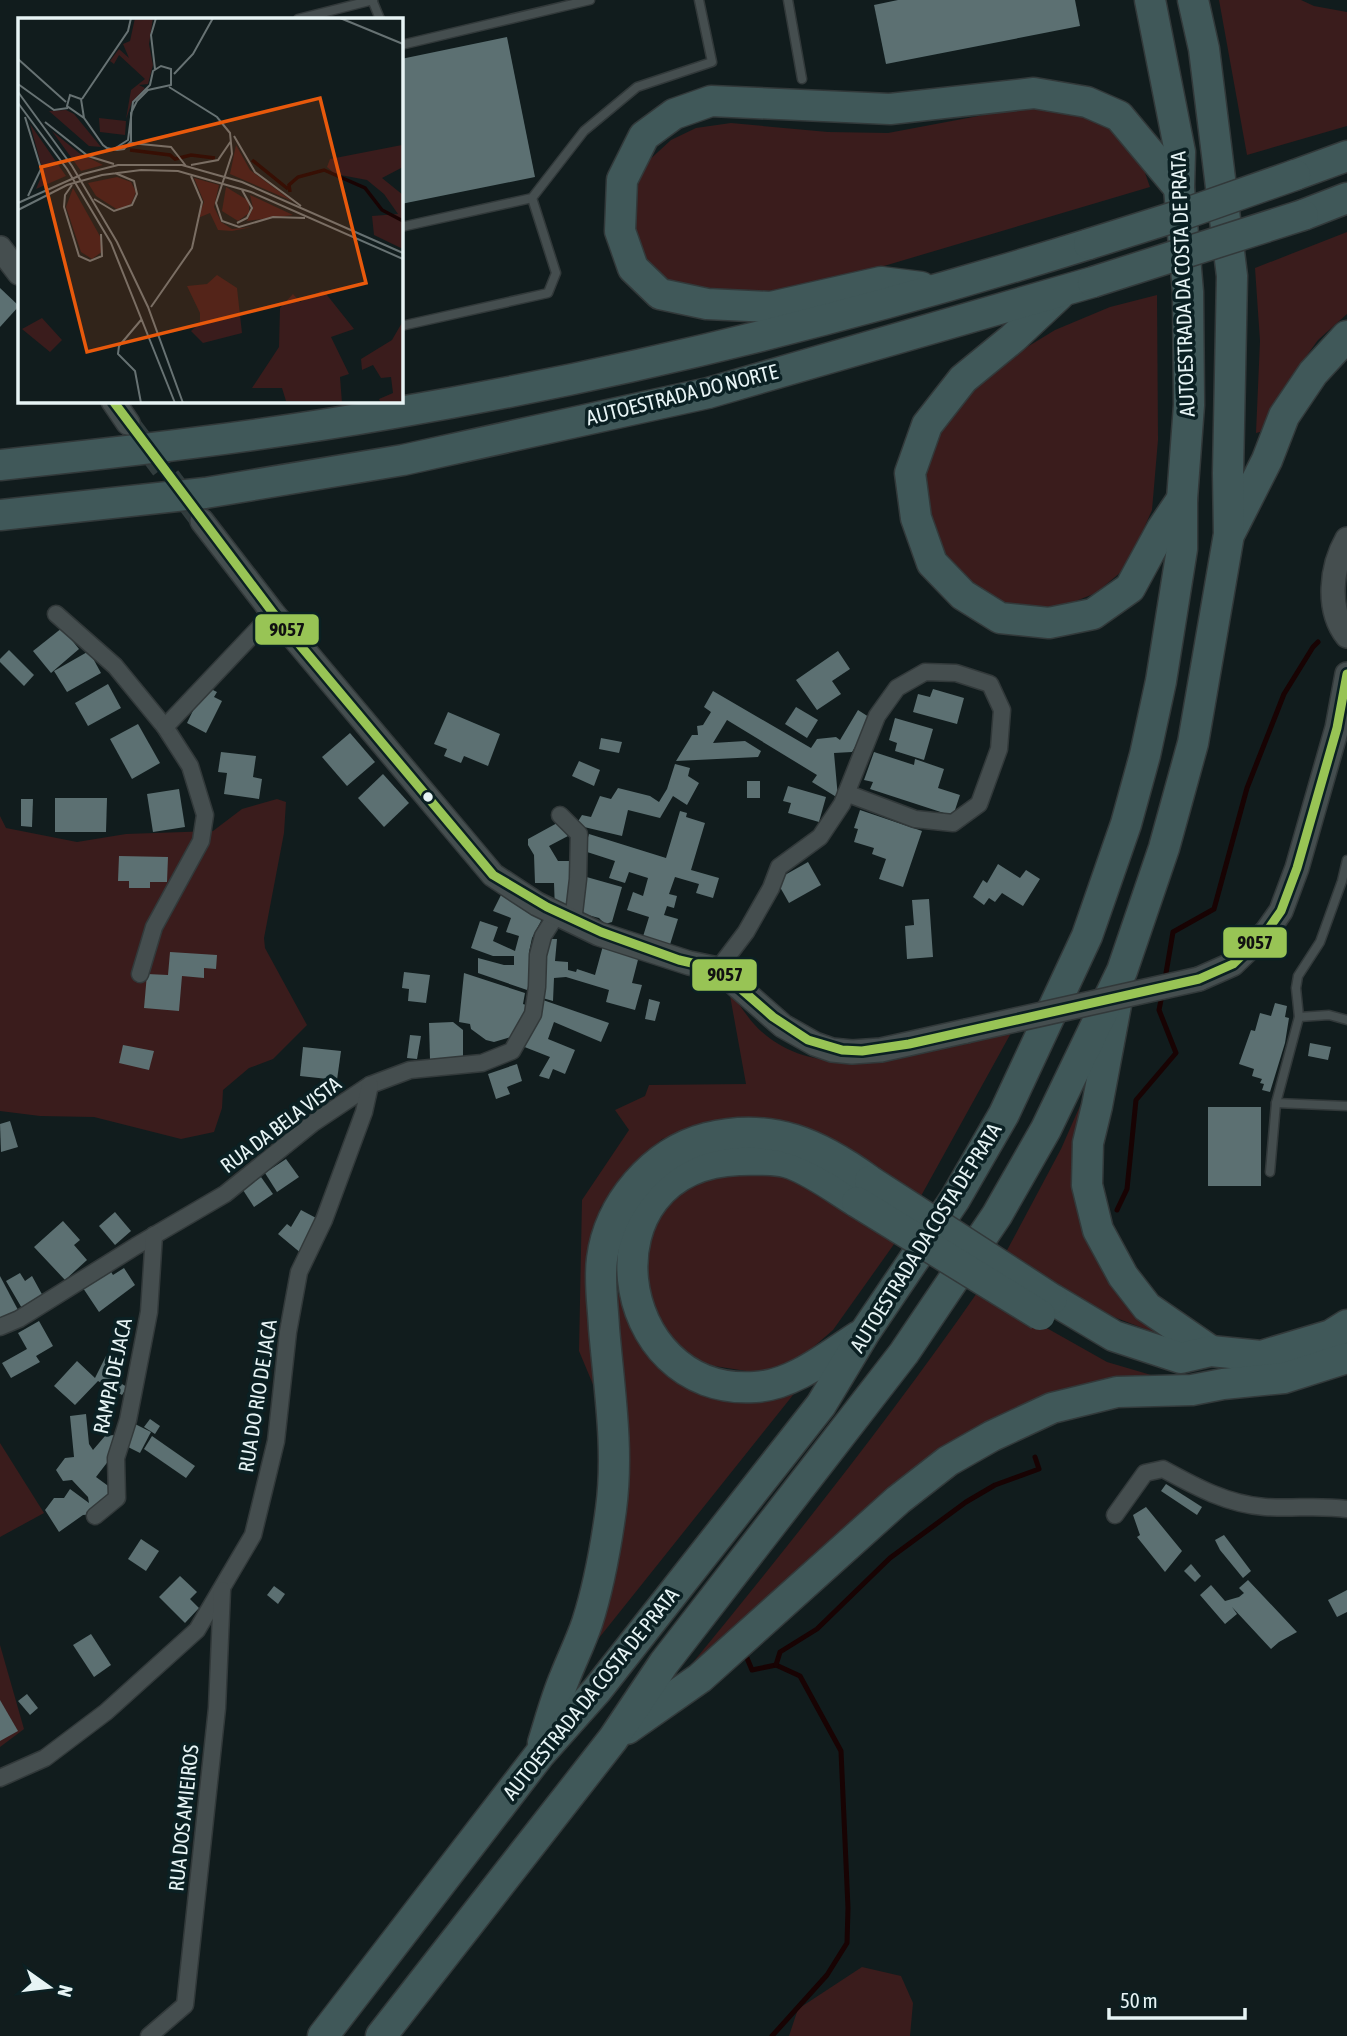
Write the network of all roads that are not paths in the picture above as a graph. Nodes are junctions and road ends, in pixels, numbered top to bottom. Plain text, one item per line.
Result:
1 (590, 0) edge
2 (699, 0) edge
3 (788, 0) edge
4 (1150, 0) edge
5 (1193, 0) edge
6 (373, 1) edge
7 (302, 18) edge
8 (380, 18) edge
9 (402, 45) edge
10 (802, 79) dead end
11 (1347, 156) edge
12 (1179, 188) junction
13 (533, 198) junction
14 (1347, 198) edge
15 (402, 227) edge
16 (0, 248) edge
17 (18, 272) edge
18 (939, 289) junction
19 (1064, 290) junction
20 (402, 326) edge
21 (1347, 336) edge
22 (114, 402) edge
23 (128, 423) tunnel mouth
24 (0, 465) edge
25 (1182, 499) junction
26 (0, 515) edge
27 (201, 521) tunnel mouth
28 (1229, 534) junction
29 (1347, 538) edge
30 (56, 614) dead end
31 (273, 614) junction
32 (1347, 636) edge
33 (1347, 674) edge
34 (1342, 722) edge
35 (165, 727) junction
36 (846, 793) junction
37 (561, 814) dead end
38 (1347, 860) edge
39 (565, 918) junction
40 (718, 969) junction
41 (1122, 971) junction
42 (140, 974) dead end
43 (1299, 1017) junction
44 (1347, 1020) edge
45 (370, 1086) junction
46 (1276, 1103) junction
47 (1347, 1106) edge
48 (1270, 1172) dead end
49 (863, 1191) junction
50 (154, 1235) junction
51 (1046, 1307) junction
52 (1347, 1325) edge
53 (0, 1327) edge
54 (865, 1332) junction
55 (1210, 1352) junction
56 (1347, 1358) edge
57 (1223, 1384) junction
58 (1347, 1509) edge
59 (1115, 1515) dead end
60 (96, 1517) dead end
61 (222, 1588) junction
62 (613, 1739) junction
63 (540, 1754) junction
64 (0, 1778) edge
65 (149, 2036) edge
66 (323, 2036) edge
67 (381, 2036) edge

1 - 9 lane
2 - 13 lane
3 - 10 lane
4 - 12 highway, AUTOESTRADA DA COSTA DE PRATA
5 - 28 highway, AUTOESTRADA DA COSTA DE PRATA
6 - 7 lane
6 - 8 lane
11 - 18 highway, AUTOESTRADA DO NORTE, bridge
12 - 18 highway
12 - 25 highway, AUTOESTRADA DA COSTA DE PRATA
13 - 15 lane
13 - 20 lane
14 - 19 highway, AUTOESTRADA DO NORTE, bridge
16 - 17 street
18 - 24 highway, AUTOESTRADA DO NORTE
19 - 25 highway
19 - 26 highway, AUTOESTRADA DO NORTE
21 - 28 highway
22 - 23 street
25 - 54 highway, AUTOESTRADA DA COSTA DE PRATA
27 - 31 street
28 - 41 highway, AUTOESTRADA DA COSTA DE PRATA
29 - 32 street
30 - 35 street
31 - 35 street
31 - 39 street
33 - 34 street
34 - 40 street, bridge
35 - 42 street
36 - 36 street
36 - 40 street
37 - 39 street
38 - 43 lane
39 - 40 street
39 - 45 street, RUA DA BELA VISTA
41 - 55 highway
41 - 62 highway, AUTOESTRADA DA COSTA DE PRATA
43 - 44 lane
43 - 46 lane
45 - 50 street, RUA DA BELA VISTA
45 - 61 street, RUA DO RIO DE JACA
46 - 47 lane
46 - 48 lane
49 - 51 highway, bridge
49 - 54 highway
49 - 63 highway
50 - 53 street, RUA DA BELA VISTA
50 - 60 street, RAMPA DE JACA
51 - 55 highway
51 - 57 highway
52 - 55 highway
54 - 63 highway, AUTOESTRADA DA COSTA DE PRATA
56 - 57 highway
57 - 62 highway
58 - 59 street
61 - 64 street, RUA DO RIO DE JACA
61 - 65 street, RUA DOS AMIEIROS
62 - 67 highway, AUTOESTRADA DA COSTA DE PRATA
63 - 66 highway, AUTOESTRADA DA COSTA DE PRATA

